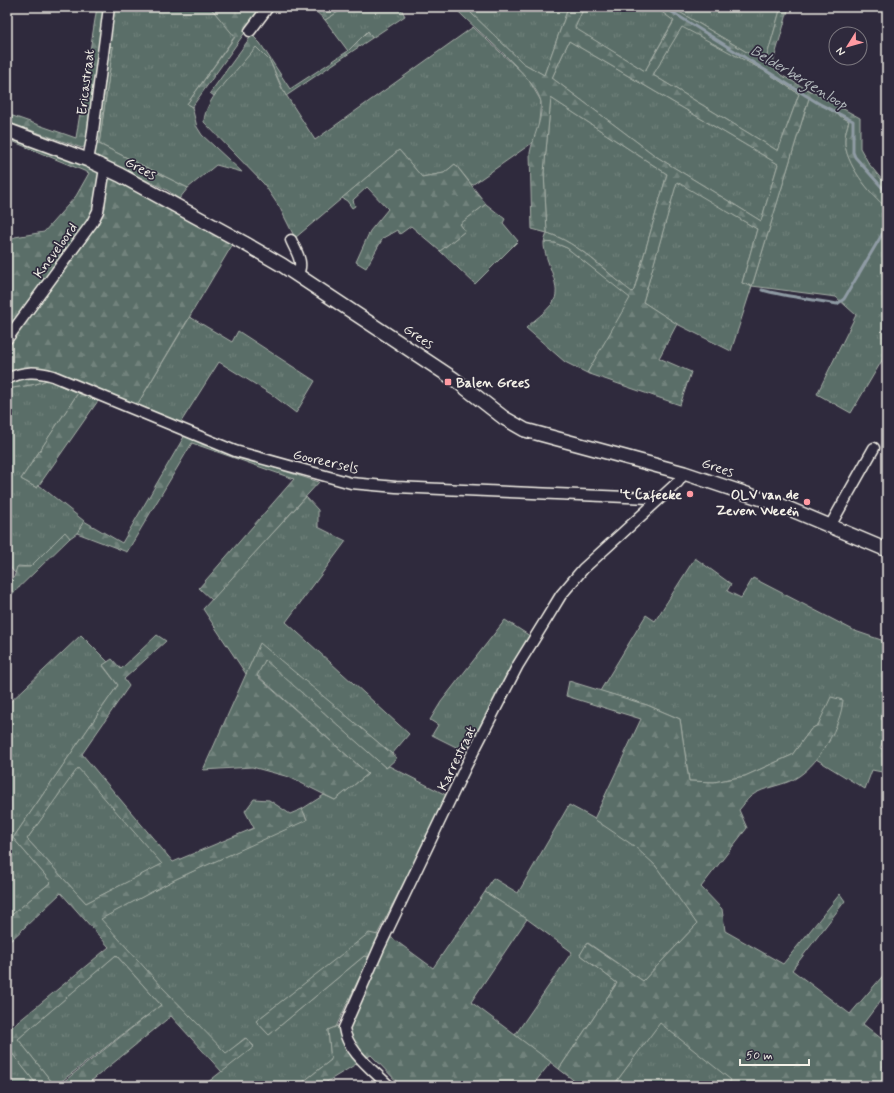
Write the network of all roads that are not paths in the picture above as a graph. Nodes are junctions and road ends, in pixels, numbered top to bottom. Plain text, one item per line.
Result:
1 (109, 7) edge
2 (268, 7) edge
3 (250, 31) dead end
4 (7, 130) edge
5 (88, 160) junction
6 (106, 168) junction
7 (291, 240) dead end
8 (297, 275) junction
9 (7, 339) edge
10 (7, 379) edge
11 (874, 448) dead end
12 (684, 473) junction
13 (656, 502) junction
14 (830, 526) junction
15 (887, 550) edge
16 (389, 1086) edge

1 - 5 street, Ericastraat
2 - 3 street
4 - 5 street, Grees
5 - 6 street, Grees
6 - 8 street, Grees
6 - 9 street, Kneveloord
7 - 8 street
8 - 12 street, Grees
10 - 13 street, Gooreersels
11 - 14 street
12 - 13 street, Karrestraat
12 - 14 street, Grees
13 - 16 street, Karrestraat
14 - 15 street, Grees

